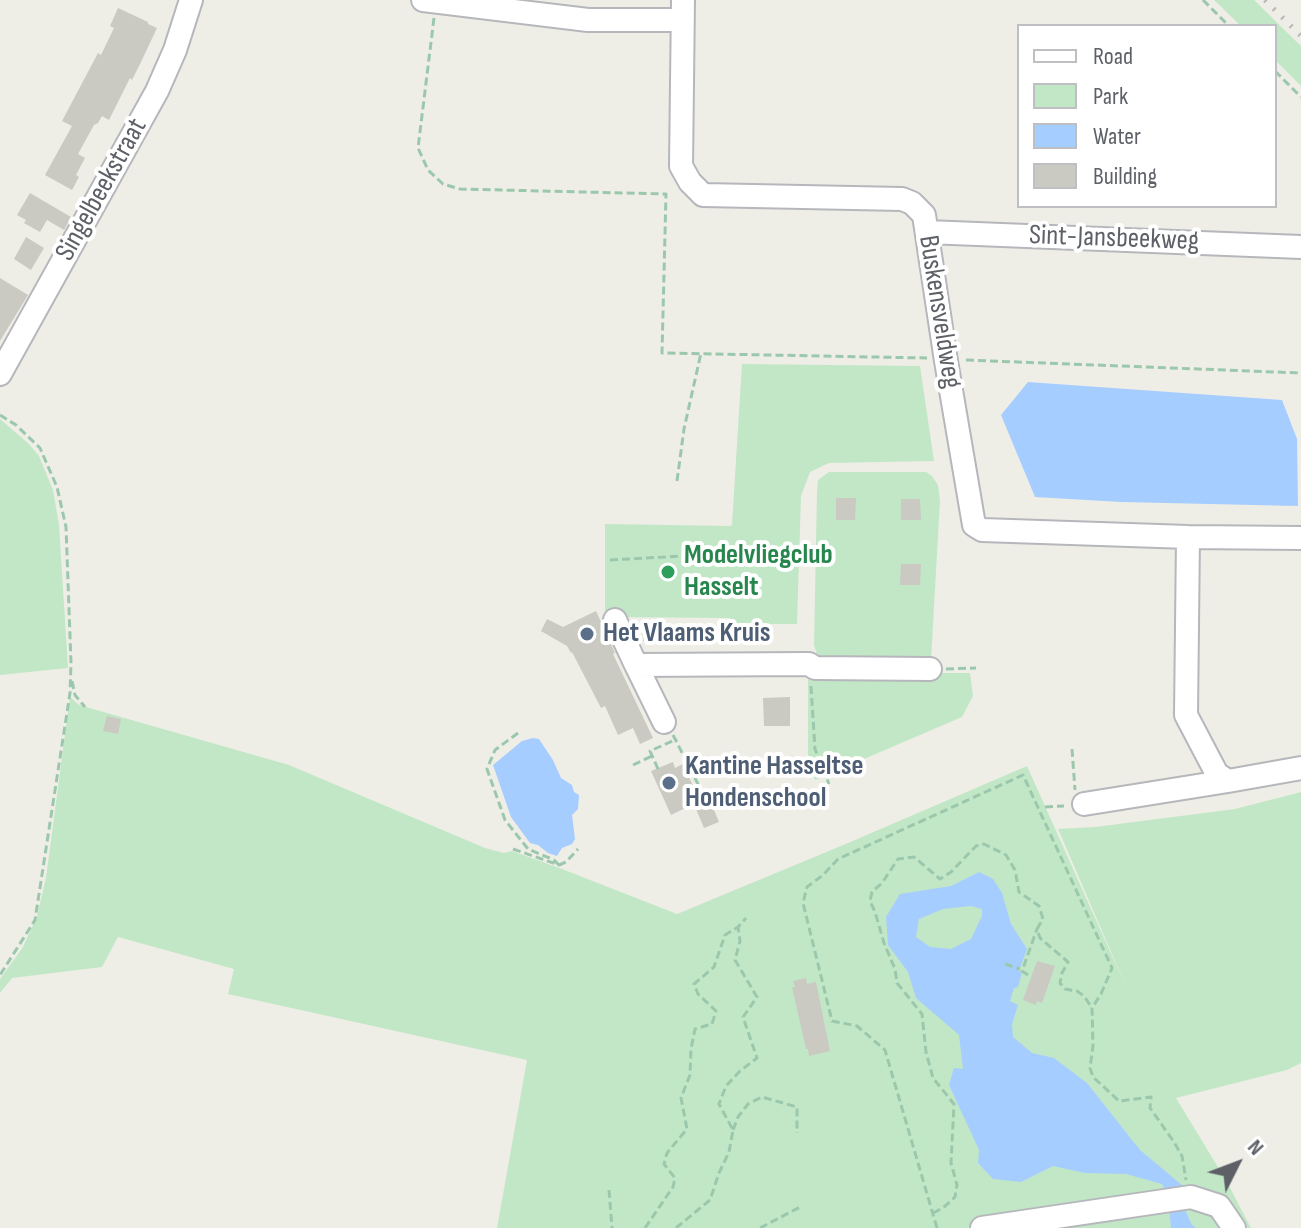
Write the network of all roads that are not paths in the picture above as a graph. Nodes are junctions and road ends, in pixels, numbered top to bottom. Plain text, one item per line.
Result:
1 (191, 0) edge
2 (431, 1) edge
3 (683, 10) edge
4 (927, 232) junction
5 (1301, 247) edge
6 (0, 374) edge
7 (1188, 537) junction
8 (1301, 538) edge
9 (615, 620) dead end
10 (636, 665) junction
11 (930, 669) road end
12 (670, 731) road end
13 (1301, 768) edge
14 (1228, 781) junction
15 (1080, 798) road end
16 (982, 1228) edge
17 (1234, 1228) edge

1 - 6 street, Singelbeekstraat
2 - 3 street
3 - 4 street, Buskensveldweg
4 - 5 street, Sint-Jansbeekweg
4 - 7 street, Buskensveldweg
7 - 8 street, Buskensveldweg
7 - 14 street
9 - 10 street
10 - 11 street
10 - 12 street
13 - 14 street
14 - 15 street
16 - 17 street

